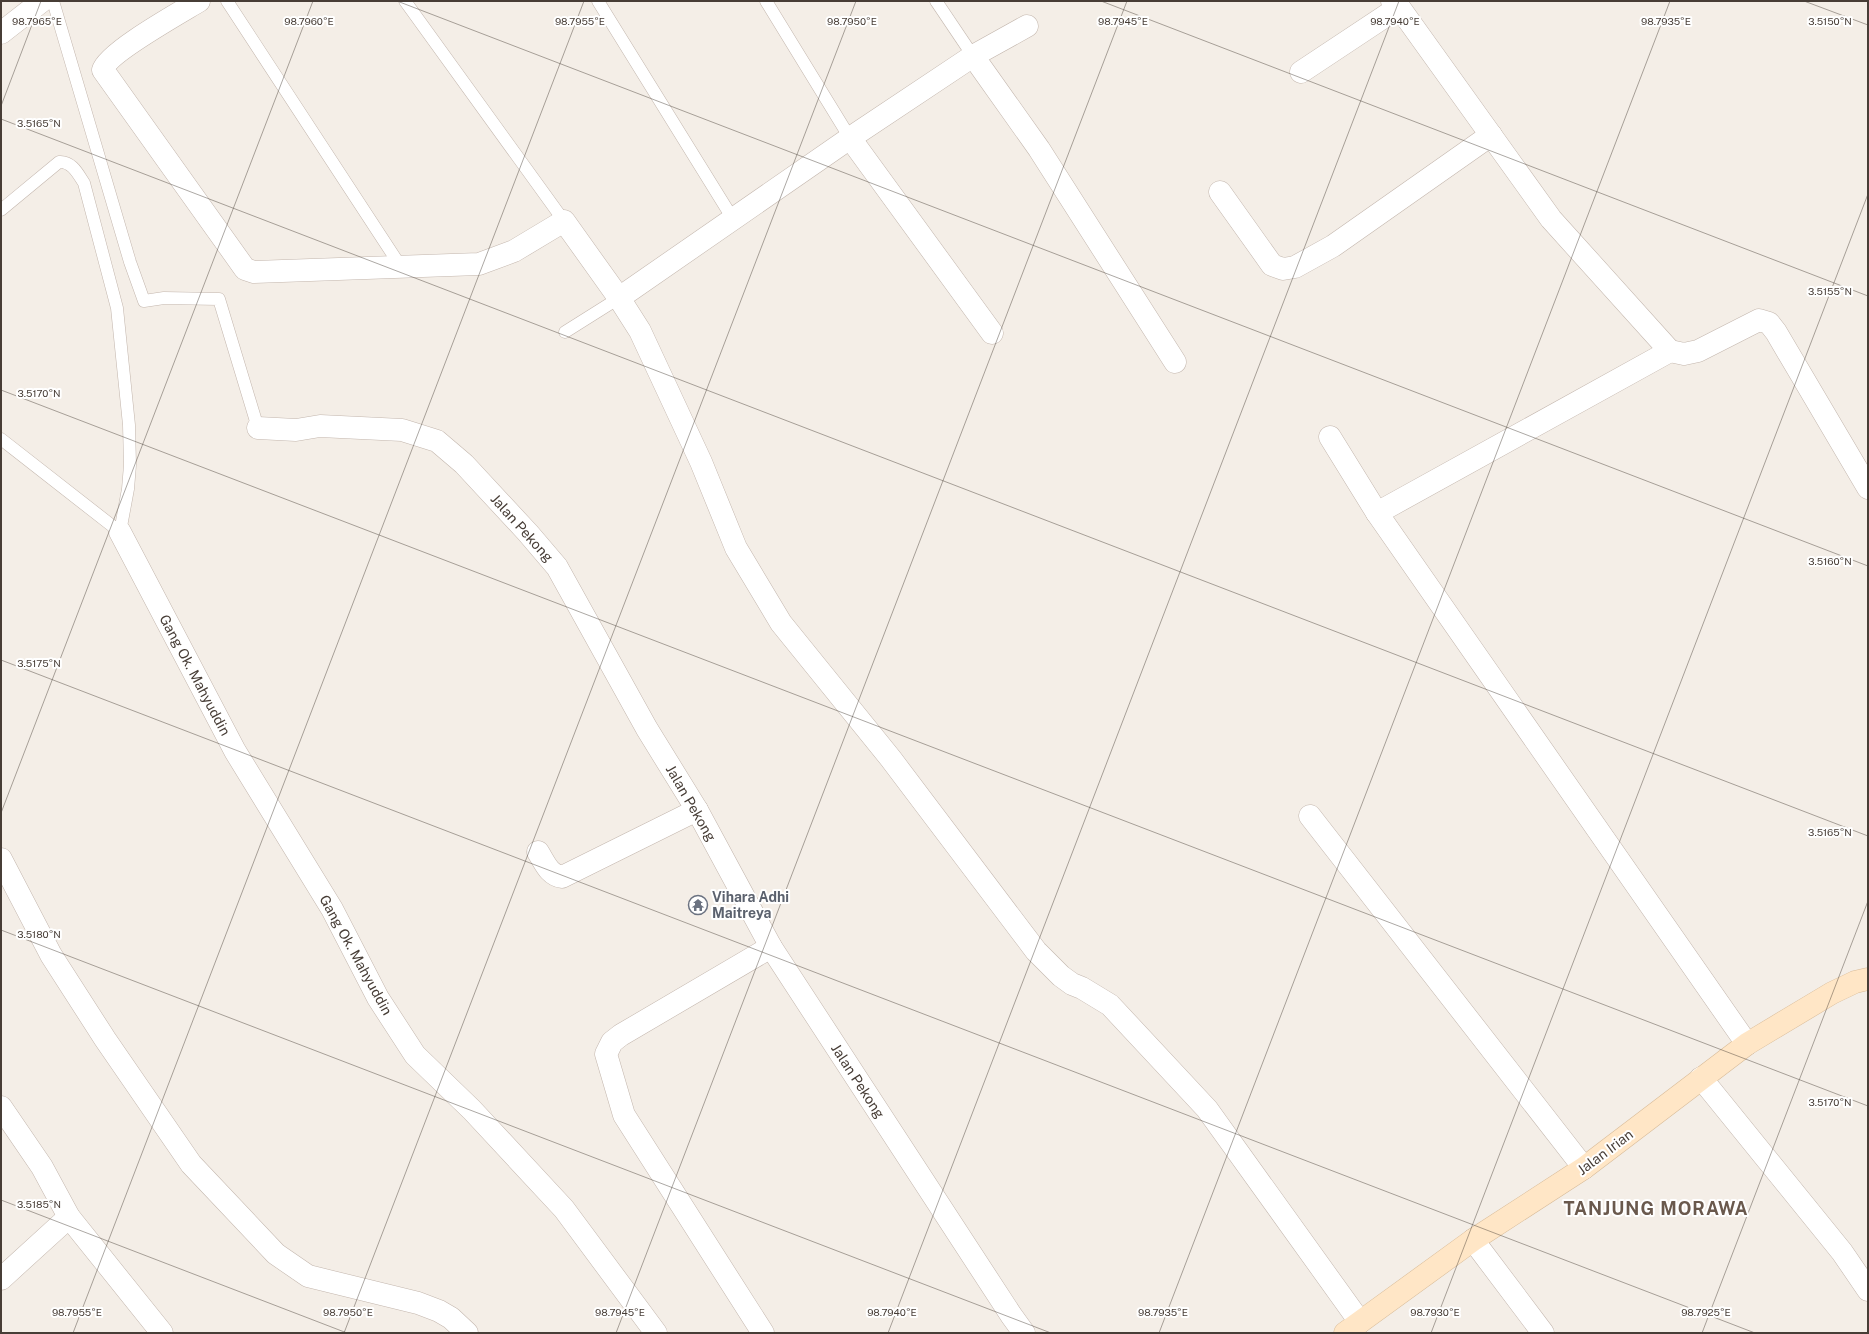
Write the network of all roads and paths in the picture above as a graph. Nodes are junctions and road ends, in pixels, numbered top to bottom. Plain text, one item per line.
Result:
1 (42, 1) edge
2 (53, 1) edge
3 (199, 1) edge
4 (227, 1) edge
5 (405, 1) edge
6 (598, 1) edge
7 (766, 1) edge
8 (936, 1) edge
9 (1395, 4) edge
10 (1027, 26) dead end
11 (1, 33) edge
12 (973, 56) junction
13 (1301, 72) dead end
14 (1491, 135) junction
15 (850, 138) junction
16 (1220, 192) dead end
17 (1, 210) edge
18 (733, 220) junction
19 (564, 221) junction
20 (401, 267) junction
21 (619, 298) junction
22 (565, 332) dead end
23 (992, 333) dead end
24 (1670, 351) junction
25 (1175, 362) dead end
26 (258, 428) joint
27 (1330, 437) dead end
28 (1, 439) edge
29 (1868, 488) edge
30 (1377, 513) junction
31 (120, 532) junction
32 (697, 810) junction
33 (1310, 816) dead end
34 (538, 852) dead end
35 (1, 859) edge
36 (771, 947) junction
37 (1868, 979) edge
38 (1748, 1044) junction
39 (1701, 1078) junction
40 (1, 1107) edge
41 (1584, 1168) junction
42 (69, 1217) junction
43 (1473, 1240) junction
44 (1, 1279) edge
45 (1868, 1290) edge
46 (1352, 1328) edge
47 (159, 1332) edge
48 (467, 1333) edge
49 (656, 1333) edge
50 (763, 1333) edge
51 (1024, 1333) edge
52 (1543, 1333) edge

1 - 11 street
2 - 26 lane
3 - 20 street
4 - 20 lane
5 - 19 lane
6 - 18 lane
7 - 15 lane
8 - 12 lane
9 - 13 street
9 - 14 street
10 - 12 street
12 - 15 street
12 - 25 street
14 - 16 street
14 - 24 street
15 - 18 street
15 - 23 street
17 - 31 lane
18 - 21 street
19 - 20 street
19 - 21 street
21 - 22 lane
21 - 46 street
24 - 29 street
24 - 30 street
26 - 32 street, Jalan Pekong
27 - 30 street
28 - 31 lane
30 - 38 street
31 - 49 street, Gang Ok. Mahyuddin
32 - 34 street
32 - 36 street, Jalan Pekong
33 - 41 street
35 - 48 street
36 - 50 street
36 - 51 street, Jalan Pekong
37 - 38 main road, Jalan Irian
38 - 39 main road, Jalan Irian
39 - 41 main road, Jalan Irian
39 - 45 street
40 - 42 street
41 - 43 main road, Jalan Irian
42 - 44 street
42 - 47 street
43 - 46 main road, Jalan Irian
43 - 52 street

